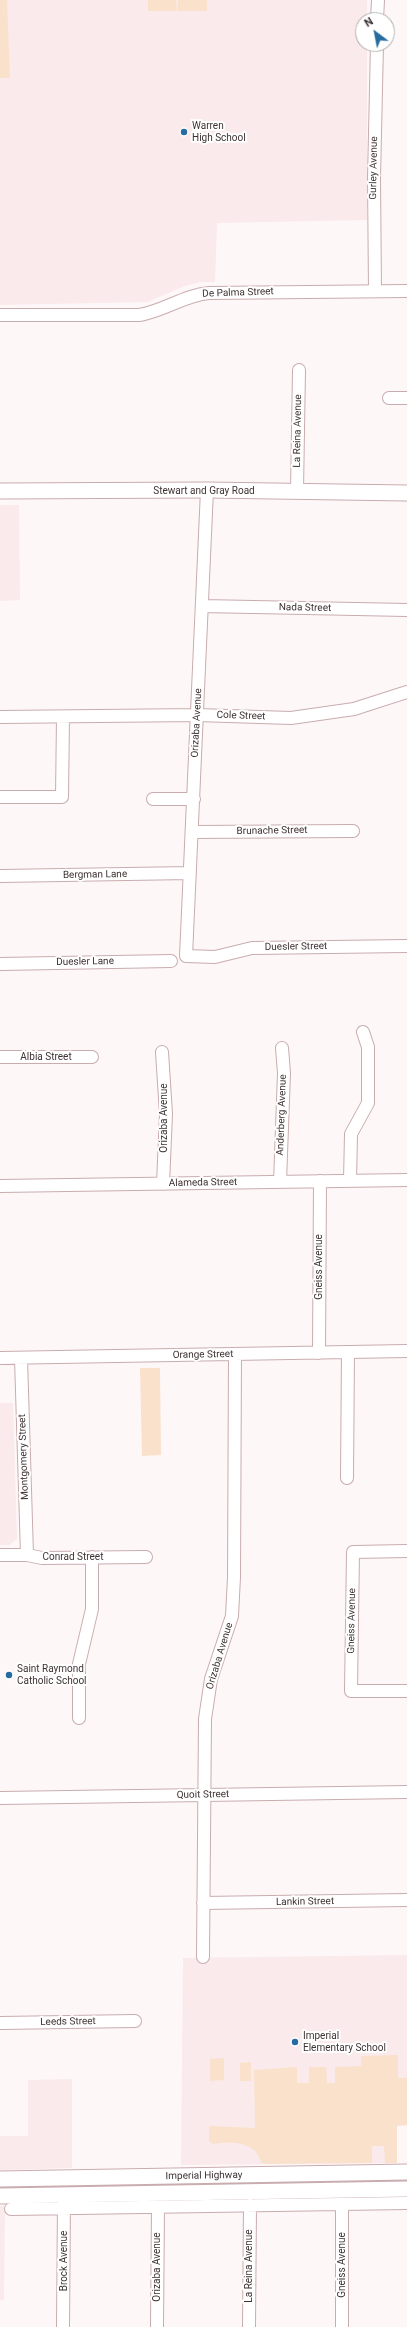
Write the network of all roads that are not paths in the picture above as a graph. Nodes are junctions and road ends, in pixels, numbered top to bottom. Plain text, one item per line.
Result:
1 (378, 0) edge
2 (377, 12) edge
3 (377, 52) edge
4 (375, 291) junction
5 (407, 291) edge
6 (0, 315) edge
7 (298, 370) dead end
8 (389, 398) dead end
9 (407, 398) edge
10 (207, 490) junction
11 (0, 491) edge
12 (297, 491) junction
13 (407, 493) edge
14 (202, 606) junction
15 (407, 610) edge
16 (407, 692) edge
17 (197, 715) junction
18 (0, 717) edge
19 (63, 717) junction
20 (0, 797) edge
21 (153, 799) dead end
22 (194, 799) junction
23 (353, 830) dead end
24 (192, 832) junction
25 (190, 873) junction
26 (0, 876) edge
27 (407, 946) edge
28 (186, 956) joint
29 (171, 961) dead end
30 (0, 964) edge
31 (363, 1032) dead end
32 (282, 1048) dead end
33 (162, 1052) dead end
34 (0, 1057) edge
35 (92, 1057) dead end
36 (407, 1180) edge
37 (320, 1181) junction
38 (350, 1181) junction
39 (280, 1182) junction
40 (164, 1184) junction
41 (0, 1186) edge
42 (407, 1351) edge
43 (348, 1352) junction
44 (319, 1353) junction
45 (235, 1354) junction
46 (0, 1358) edge
47 (21, 1358) junction
48 (347, 1478) dead end
49 (407, 1551) edge
50 (0, 1555) edge
51 (27, 1555) junction
52 (146, 1556) dead end
53 (92, 1557) junction
54 (407, 1692) edge
55 (79, 1718) dead end
56 (407, 1792) edge
57 (204, 1795) junction
58 (0, 1798) edge
59 (407, 1900) edge
60 (204, 1903) junction
61 (203, 1958) dead end
62 (135, 2021) dead end
63 (0, 2023) edge
64 (407, 2172) edge
65 (0, 2179) edge
66 (407, 2189) edge
67 (0, 2196) edge
68 (64, 2202) junction
69 (407, 2203) edge
70 (342, 2204) junction
71 (250, 2205) junction
72 (158, 2207) junction
73 (11, 2209) dead end
74 (63, 2327) edge
75 (157, 2327) edge
76 (249, 2327) edge
77 (342, 2327) edge

1 - 2 street
3 - 4 street, Gurley Avenue
4 - 5 street, De Palma Street
4 - 6 street, De Palma Street
7 - 12 street, La Reina Avenue
8 - 9 street
10 - 11 main road, Stewart and Gray Road
10 - 12 main road, Stewart and Gray Road
10 - 14 street, Orizaba Avenue
12 - 13 main road, Stewart and Gray Road
14 - 15 street, Nada Street
14 - 17 street, Orizaba Avenue
16 - 17 street, Cole Street
17 - 19 street, Cole Street
17 - 22 street, Orizaba Avenue
18 - 19 street, Cole Street
19 - 20 street
21 - 22 street
22 - 24 street, Orizaba Avenue
23 - 24 street, Brunache Street
24 - 25 street, Orizaba Avenue
25 - 26 street, Bergman Lane
25 - 28 street, Orizaba Avenue
27 - 28 street, Duesler Street
29 - 30 street, Duesler Lane
31 - 38 street
32 - 39 street, Anderberg Avenue
33 - 40 street, Orizaba Avenue
34 - 35 street, Albia Street
36 - 38 street, Alameda Street
37 - 38 street, Alameda Street
37 - 39 street, Alameda Street
37 - 44 street, Gneiss Avenue
39 - 40 street, Alameda Street
40 - 41 street, Alameda Street
42 - 43 street, Orange Street
43 - 44 street, Orange Street
43 - 48 street
44 - 45 street, Orange Street
45 - 47 street, Orange Street
45 - 57 street, Orizaba Avenue
46 - 47 street, Orange Street
47 - 51 street, Montgomery Street
49 - 54 street, Gneiss Avenue
50 - 51 street, Conrad Street
51 - 53 street, Conrad Street
52 - 53 street, Conrad Street
53 - 55 street
56 - 57 street, Quoit Street
57 - 58 street, Quoit Street
57 - 60 street, Orizaba Avenue
59 - 60 street, Lankin Street
60 - 61 street, Orizaba Avenue
62 - 63 street, Leeds Street
64 - 65 main road, Imperial Highway
66 - 68 main road, Imperial Highway
67 - 68 main road, Imperial Highway
68 - 72 street, Imperial Highway
68 - 73 street, Imperial Highway
68 - 74 street, Brock Avenue
69 - 70 street, Imperial Highway
70 - 71 street, Imperial Highway
70 - 77 street, Gneiss Avenue
71 - 72 street, Imperial Highway
71 - 76 street, La Reina Avenue
72 - 75 street, Orizaba Avenue

